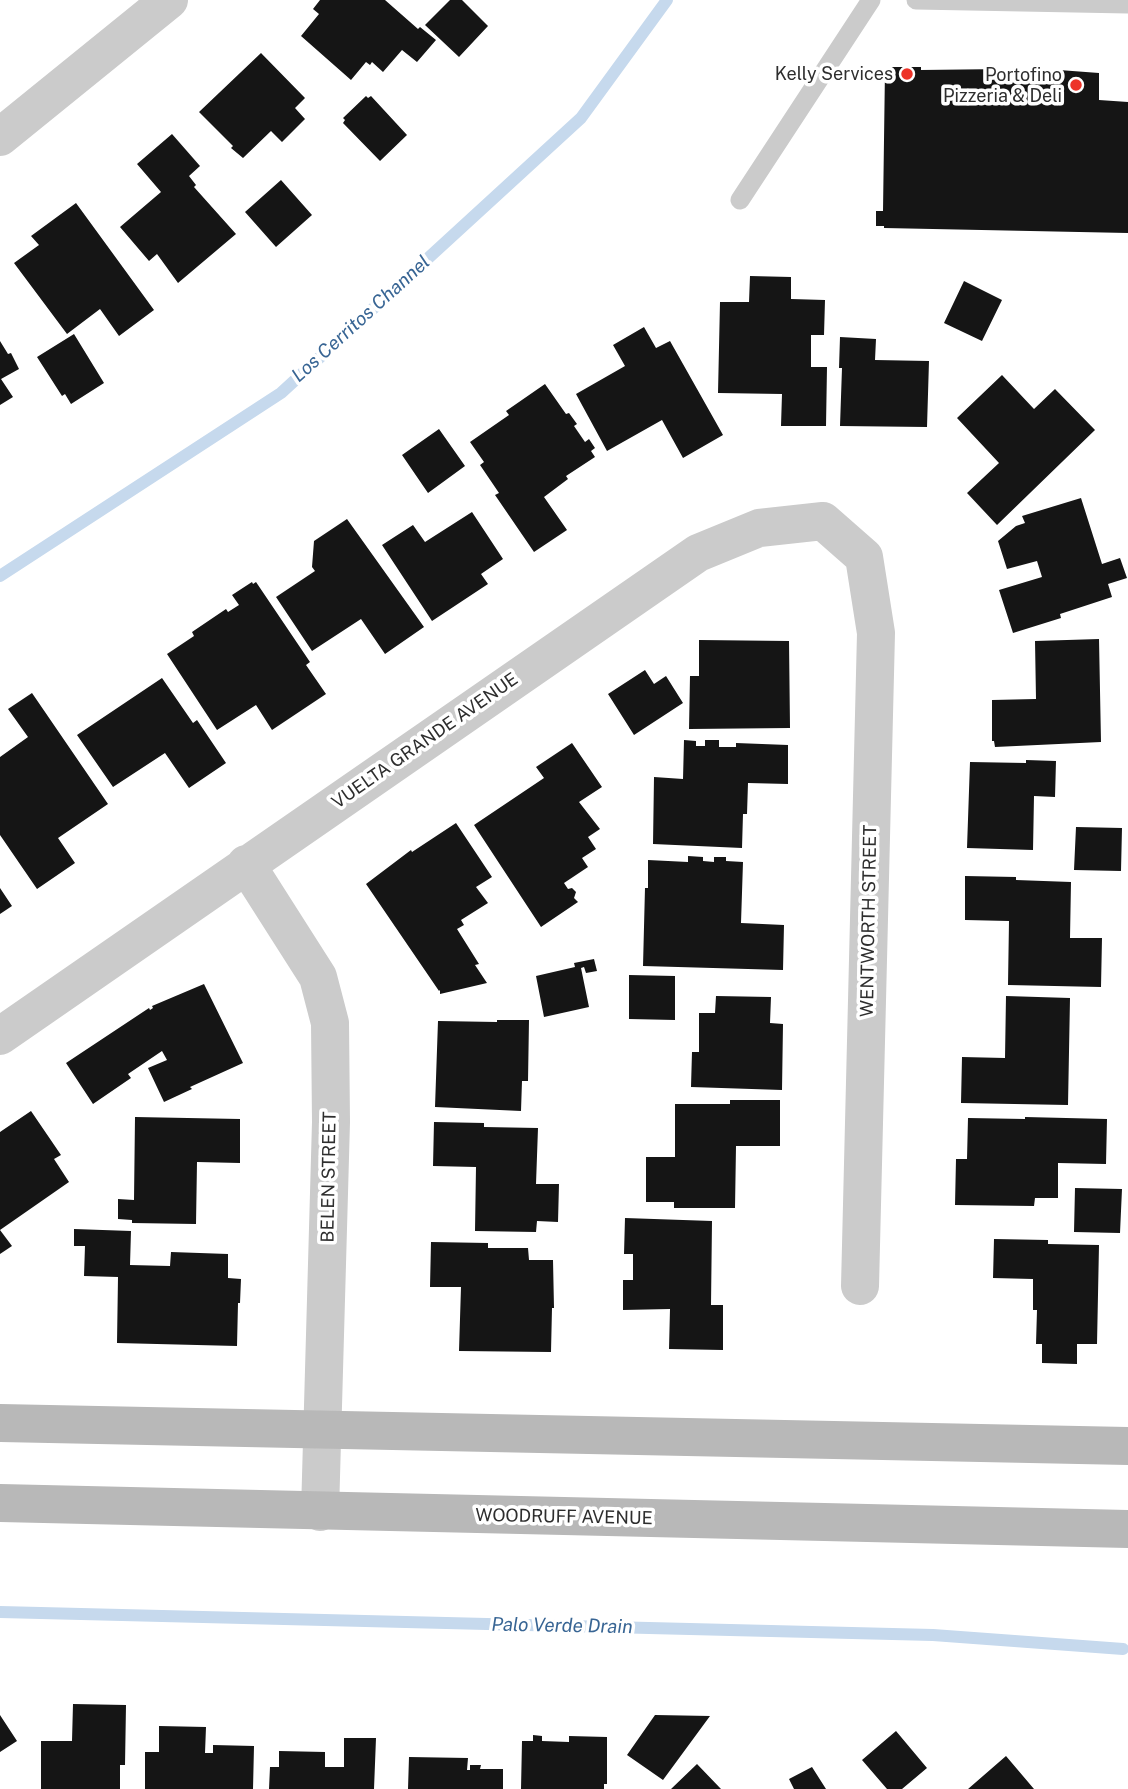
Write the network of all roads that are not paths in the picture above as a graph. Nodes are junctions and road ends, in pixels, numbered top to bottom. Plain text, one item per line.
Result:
1 (169, 0) edge
2 (871, 0) edge
3 (916, 0) edge
4 (1069, 2) edge
5 (1128, 4) edge
6 (0, 137) edge
7 (740, 200) dead end
8 (864, 557) joint
9 (246, 864) junction
10 (0, 1036) edge
11 (860, 1286) dead end
12 (0, 1423) edge
13 (321, 1430) junction
14 (1128, 1446) edge
15 (0, 1503) edge
16 (320, 1511) junction
17 (1128, 1529) edge

1 - 6 street
2 - 7 lane
3 - 4 lane
4 - 5 lane
8 - 9 street, VUELTA GRANDE AVENUE
8 - 11 street, WENTWORTH STREET
9 - 10 street, VUELTA GRANDE AVENUE
9 - 13 street, BELEN STREET
12 - 13 main road
13 - 14 main road
13 - 16 street, BELEN STREET
15 - 16 main road, WOODRUFF AVENUE
16 - 17 main road, WOODRUFF AVENUE

